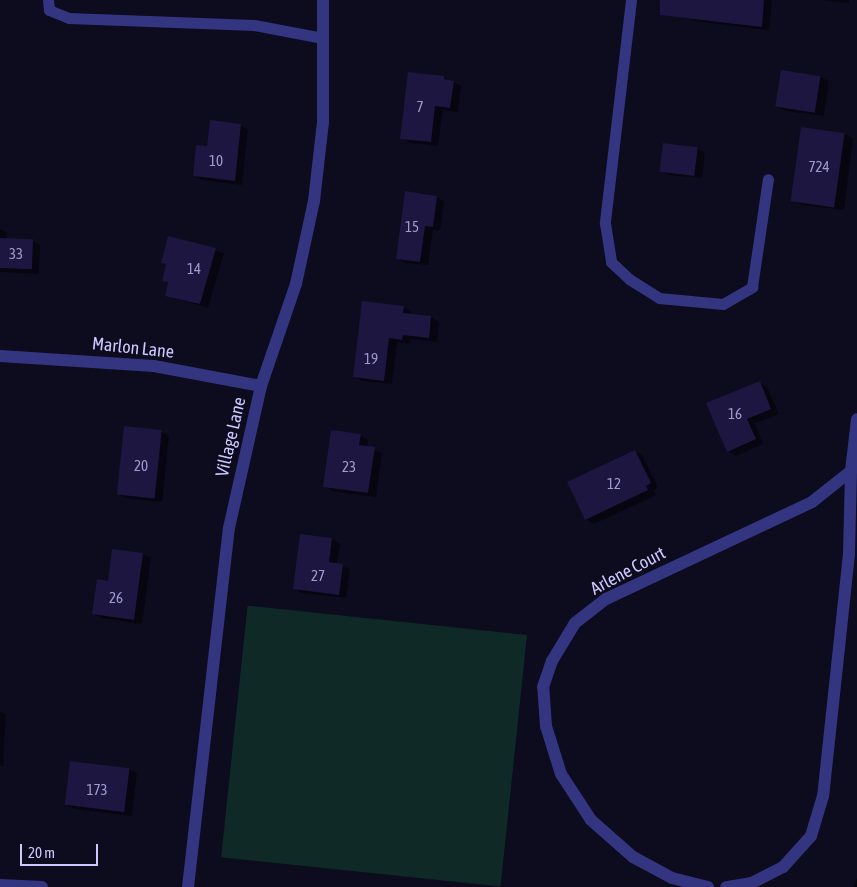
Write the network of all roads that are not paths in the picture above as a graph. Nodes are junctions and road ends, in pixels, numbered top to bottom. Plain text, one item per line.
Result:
1 (48, 0) edge
2 (323, 0) edge
3 (631, 0) edge
4 (323, 38) junction
5 (768, 179) dead end
6 (0, 356) edge
7 (261, 386) junction
8 (857, 419) edge
9 (851, 471) junction
10 (0, 885) edge
11 (42, 887) edge
12 (188, 887) edge
13 (708, 887) edge
14 (726, 887) edge

1 - 4 lane
2 - 4 street, Village Lane
3 - 5 lane
4 - 7 street, Village Lane
6 - 7 street, Marlon Lane
7 - 12 street, Village Lane
8 - 9 street
9 - 13 street, Arlene Court
9 - 14 street
10 - 11 street

